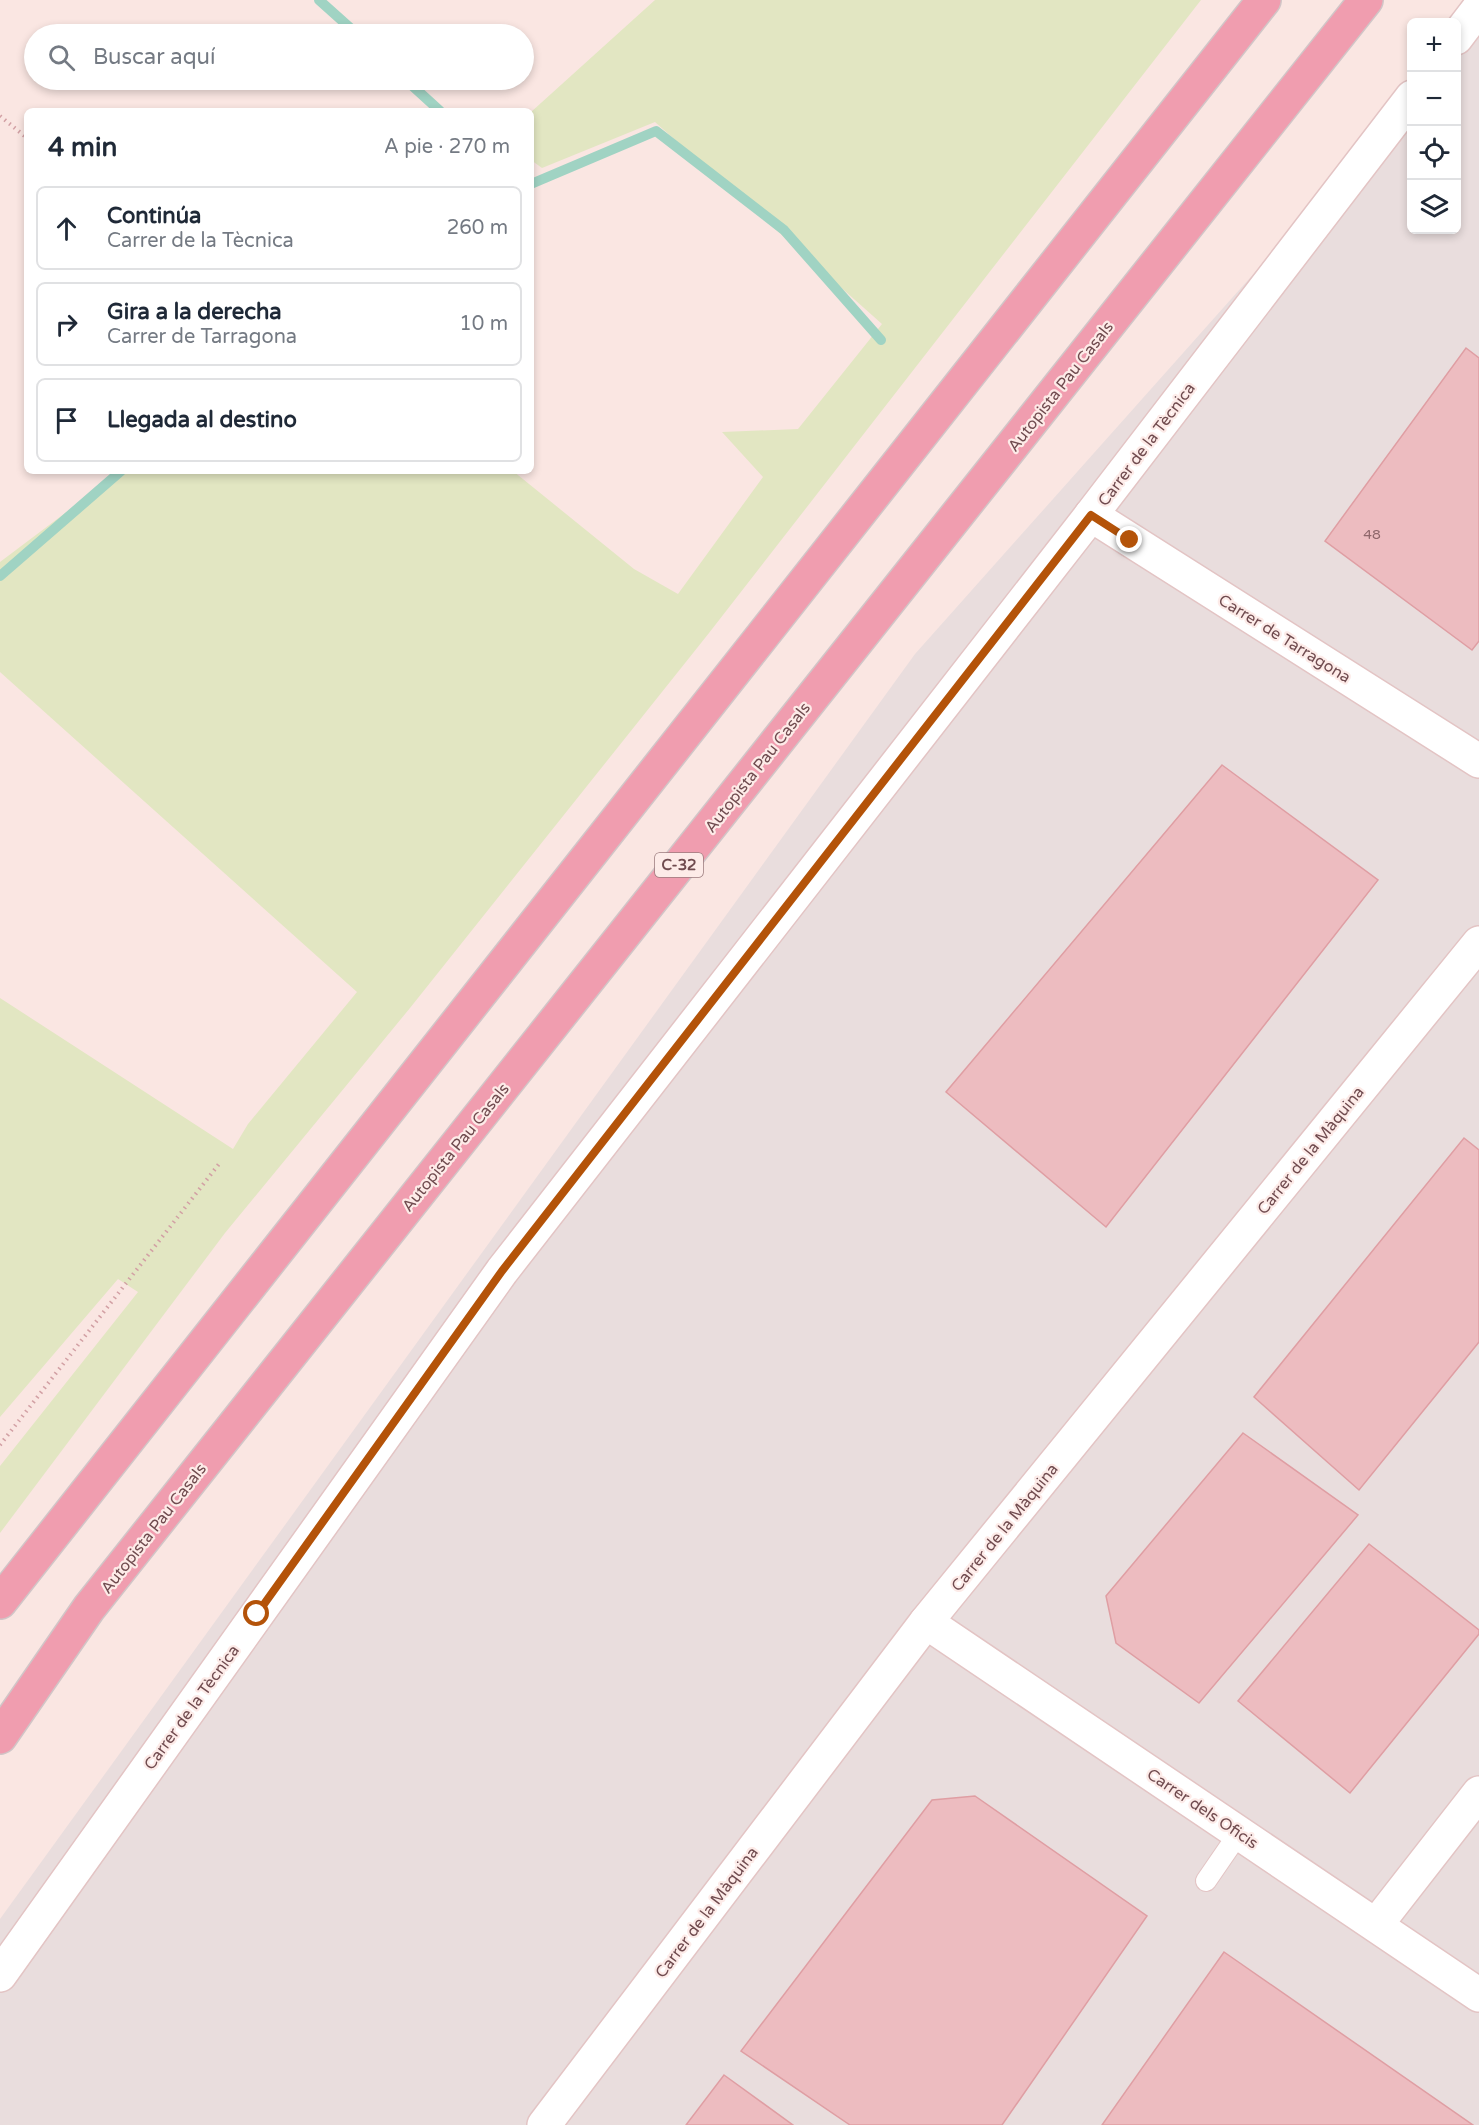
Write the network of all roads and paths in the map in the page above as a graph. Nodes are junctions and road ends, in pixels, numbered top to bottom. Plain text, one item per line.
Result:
1 (1264, 0) edge
2 (1366, 0) edge
3 (1479, 8) edge
4 (1461, 31) edge
5 (1407, 104) edge
6 (0, 116) edge
7 (24, 136) edge
8 (1091, 515) junction
9 (1479, 761) edge
10 (1479, 942) edge
11 (219, 1164) dead end
12 (0, 1445) edge
13 (0, 1602) edge
14 (926, 1622) junction
15 (0, 1737) edge
16 (1479, 1793) edge
17 (1239, 1833) junction
18 (1206, 1881) dead end
19 (1376, 1924) junction
20 (0, 1976) edge
21 (1479, 1995) edge
22 (544, 2125) edge

1 - 13 highway
2 - 15 highway, Autopista Pau Casals / C-32
3 - 4 street
5 - 8 street, Carrer de la Tècnica
6 - 7 path
8 - 9 street, Carrer de Tarragona
8 - 20 street, Carrer de la Tècnica
10 - 14 street, Carrer de la Màquina
11 - 12 path
14 - 17 street, Carrer dels Oficis
14 - 22 street, Carrer de la Màquina
16 - 19 street
17 - 18 lane
17 - 19 street, Carrer dels Oficis
19 - 21 street, Carrer dels Oficis

